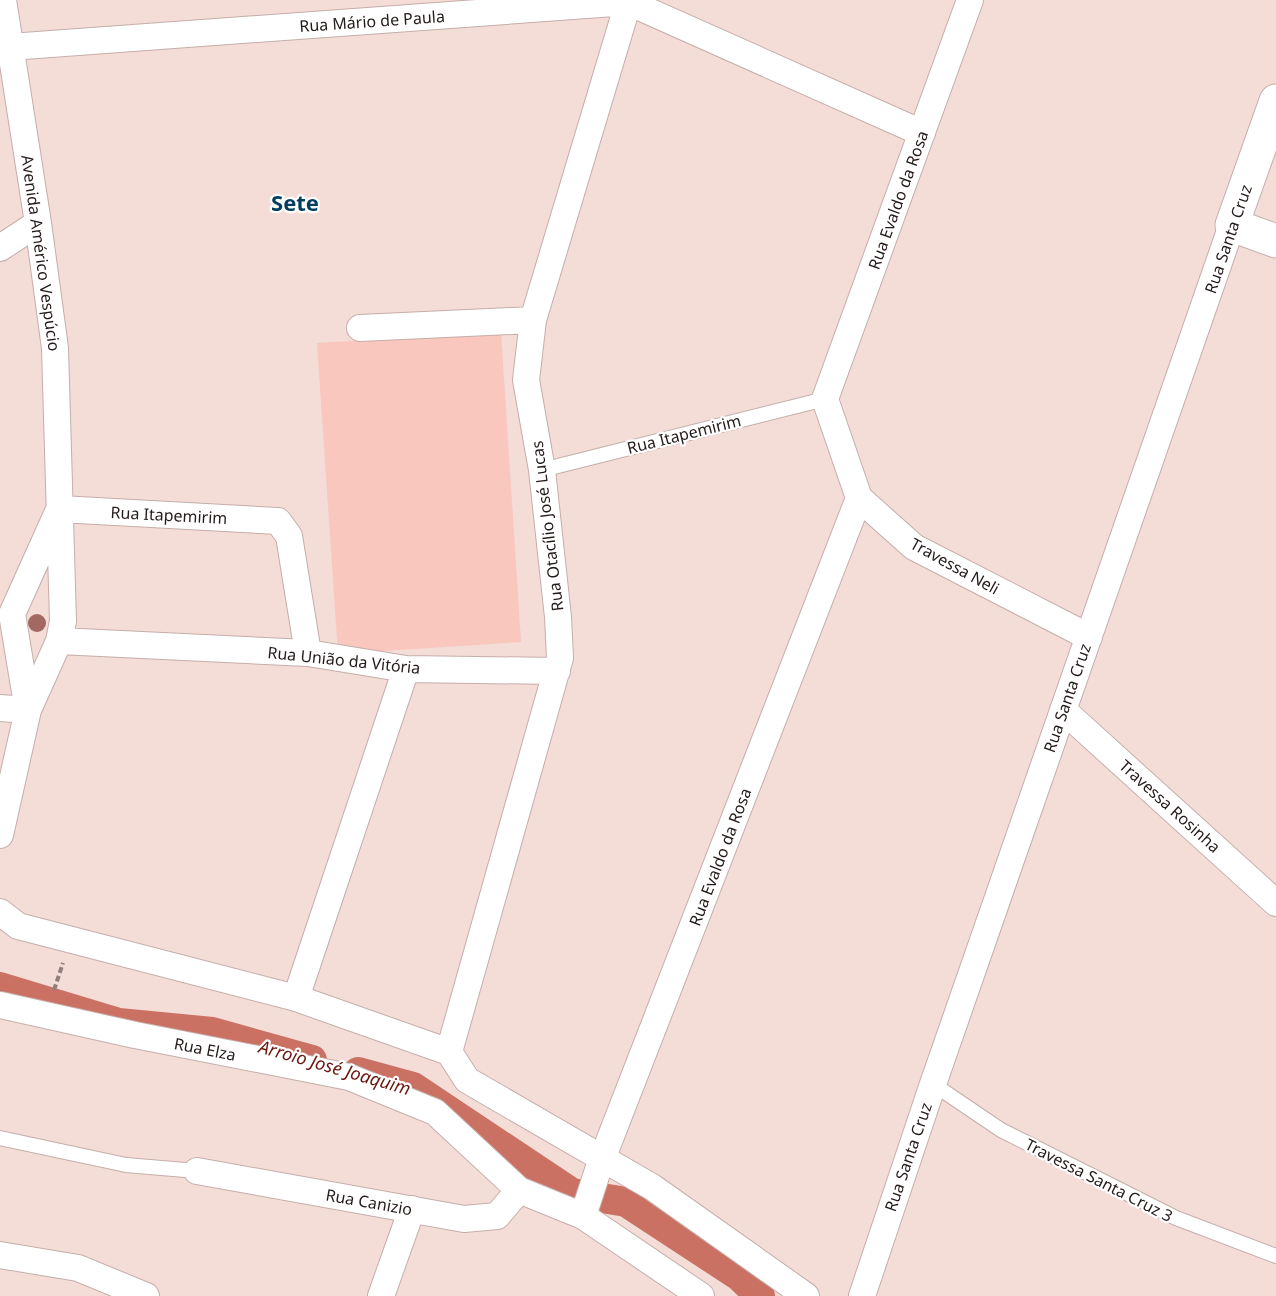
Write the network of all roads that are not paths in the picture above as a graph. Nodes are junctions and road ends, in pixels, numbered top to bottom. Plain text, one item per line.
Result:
1 (3, 0) edge
2 (970, 0) edge
3 (629, 1) edge
4 (10, 47) junction
5 (1276, 101) edge
6 (922, 133) junction
7 (38, 223) junction
8 (1232, 225) junction
9 (1276, 242) edge
10 (0, 248) edge
11 (533, 320) junction
12 (360, 328) dead end
13 (825, 399) junction
14 (542, 470) junction
15 (859, 498) junction
16 (60, 509) junction
17 (1089, 637) junction
18 (59, 641) junction
19 (308, 653) junction
20 (406, 669) junction
21 (557, 670) junction
22 (0, 708) edge
23 (28, 710) junction
24 (1064, 710) junction
25 (0, 835) edge
26 (1276, 903) edge
27 (0, 912) edge
28 (296, 998) junction
29 (0, 1005) edge
30 (449, 1052) junction
31 (933, 1083) junction
32 (0, 1138) edge
33 (601, 1163) junction
34 (197, 1171) joint
35 (519, 1190) junction
36 (412, 1209) junction
37 (584, 1213) junction
38 (0, 1255) edge
39 (1276, 1256) edge
40 (146, 1296) edge
41 (381, 1296) edge
42 (701, 1296) edge
43 (806, 1296) edge
44 (862, 1296) edge

1 - 4 street, Avenida Américo Vespúcio
2 - 6 street, Rua Evaldo da Rosa
3 - 4 street, Rua Mário de Paula
3 - 6 street, Rua Mário de Paula
3 - 11 street, Rua Otacílio José Lucas
4 - 7 street, Avenida Américo Vespúcio
5 - 8 main road, Rua Santa Cruz
6 - 13 street, Rua Evaldo da Rosa
7 - 10 street
7 - 16 street, Avenida Américo Vespúcio
8 - 9 main road
8 - 17 street, Rua Santa Cruz
11 - 12 street
11 - 14 street, Rua Otacílio José Lucas
13 - 14 lane, Rua Itapemirim
13 - 15 street, Travessa Neli
14 - 21 street, Rua Otacílio José Lucas
15 - 17 street, Travessa Neli
15 - 33 street, Rua Evaldo da Rosa
16 - 18 street, Avenida Américo Vespúcio
16 - 19 street, Rua Itapemirim
16 - 23 street, Avenida Américo Vespúcio
17 - 24 street, Rua Santa Cruz
18 - 19 street, Rua União da Vitória
18 - 23 street, Avenida Américo Vespúcio
19 - 20 street, Rua União da Vitória
20 - 21 street, Rua União da Vitória
20 - 28 street
21 - 30 street, Rua Otacílio José Lucas
22 - 23 street
23 - 25 street, Avenida Américo Vespúcio
24 - 26 street, Travessa Rosinha
24 - 31 street, Rua Santa Cruz
27 - 28 street
28 - 30 street
29 - 35 street, Rua Elza
30 - 33 street
31 - 39 lane, Travessa Santa Cruz 3
31 - 44 street, Rua Santa Cruz
32 - 34 lane, Rua Canizio
33 - 37 street, Rua Evaldo da Rosa
33 - 43 street
34 - 36 street, Rua Canizio
35 - 36 street, Rua Canizio
35 - 37 street
36 - 41 street
37 - 42 street
38 - 40 street

